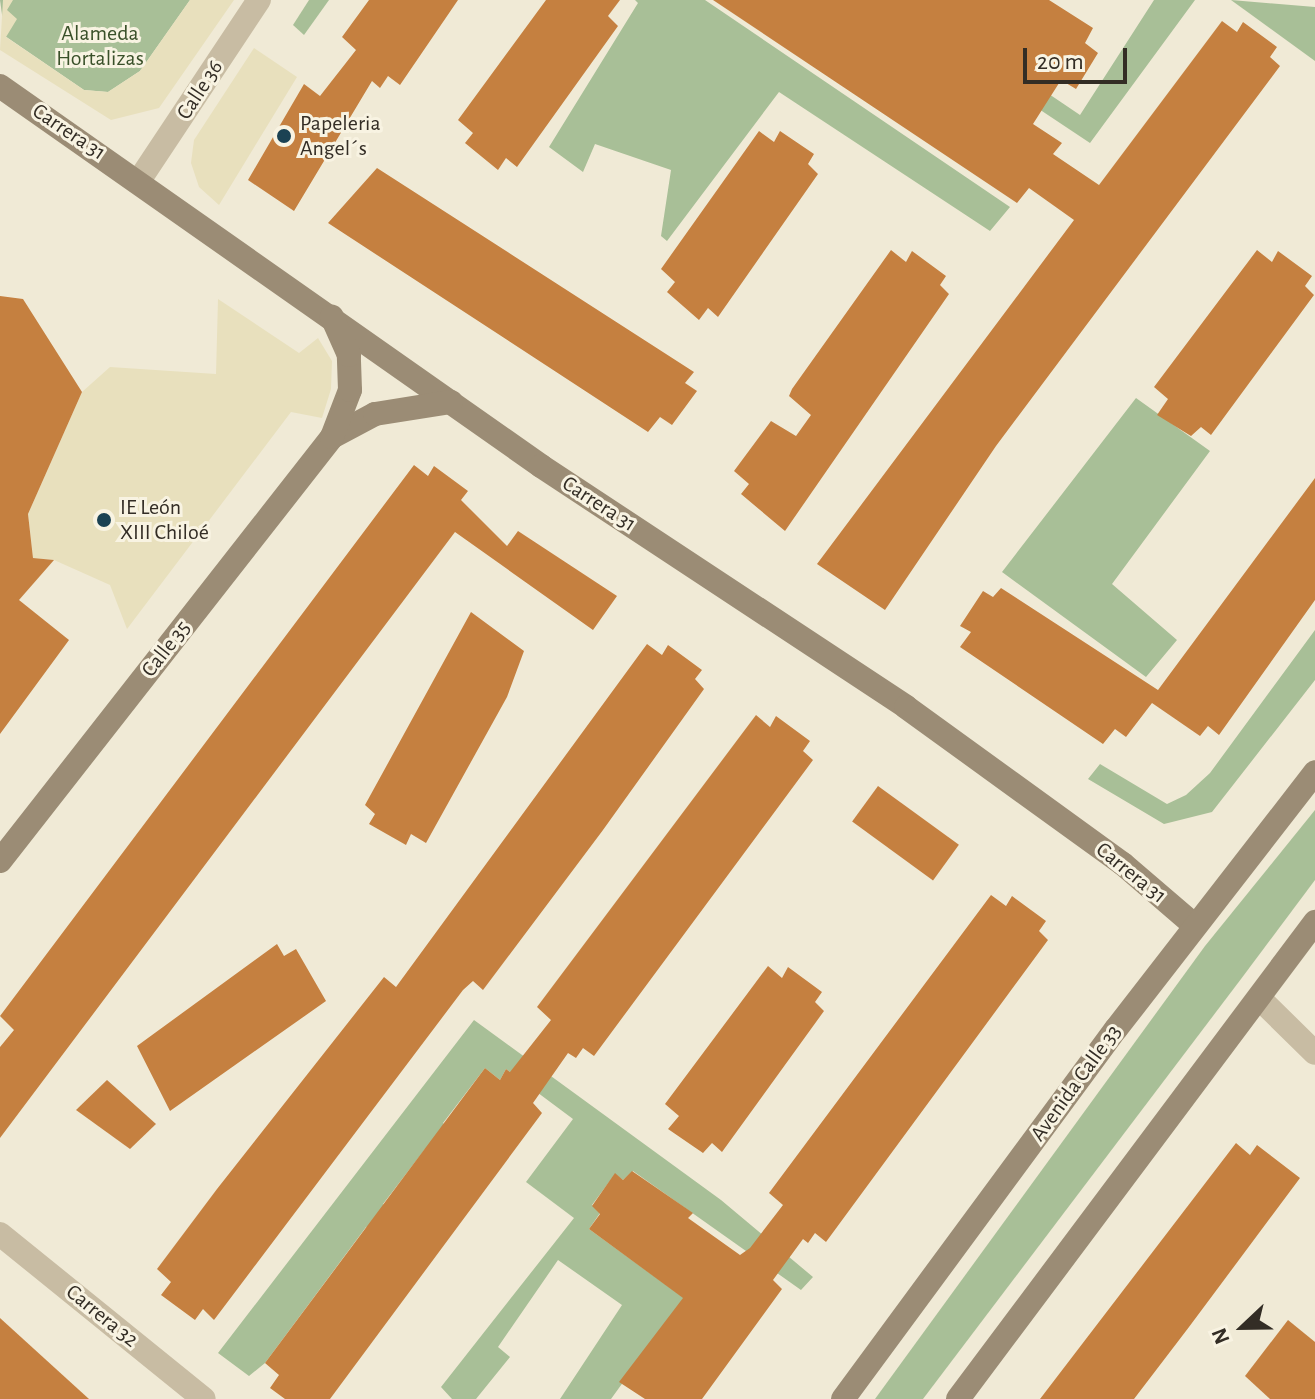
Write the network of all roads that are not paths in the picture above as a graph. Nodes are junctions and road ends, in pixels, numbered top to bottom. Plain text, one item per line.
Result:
1 (259, 0) edge
2 (0, 86) edge
3 (140, 179) junction
4 (332, 316) junction
5 (451, 402) junction
6 (332, 437) junction
7 (1315, 772) edge
8 (0, 861) edge
9 (1315, 922) edge
10 (1195, 926) junction
11 (1259, 998) junction
12 (1315, 1053) edge
13 (0, 1234) edge
14 (204, 1399) edge
15 (843, 1399) edge
16 (958, 1399) edge

1 - 3 street, Calle 36
2 - 3 street, Carrera 31
3 - 4 street, Carrera 31
4 - 5 street, Carrera 31
4 - 6 street, Calle 35
5 - 6 street, Calle 35
5 - 10 street, Carrera 31
6 - 8 street, Calle 35
7 - 10 street, Avenida Calle 33
9 - 11 street
10 - 15 street, Avenida Calle 33
11 - 12 street
11 - 16 street
13 - 14 street, Carrera 32

